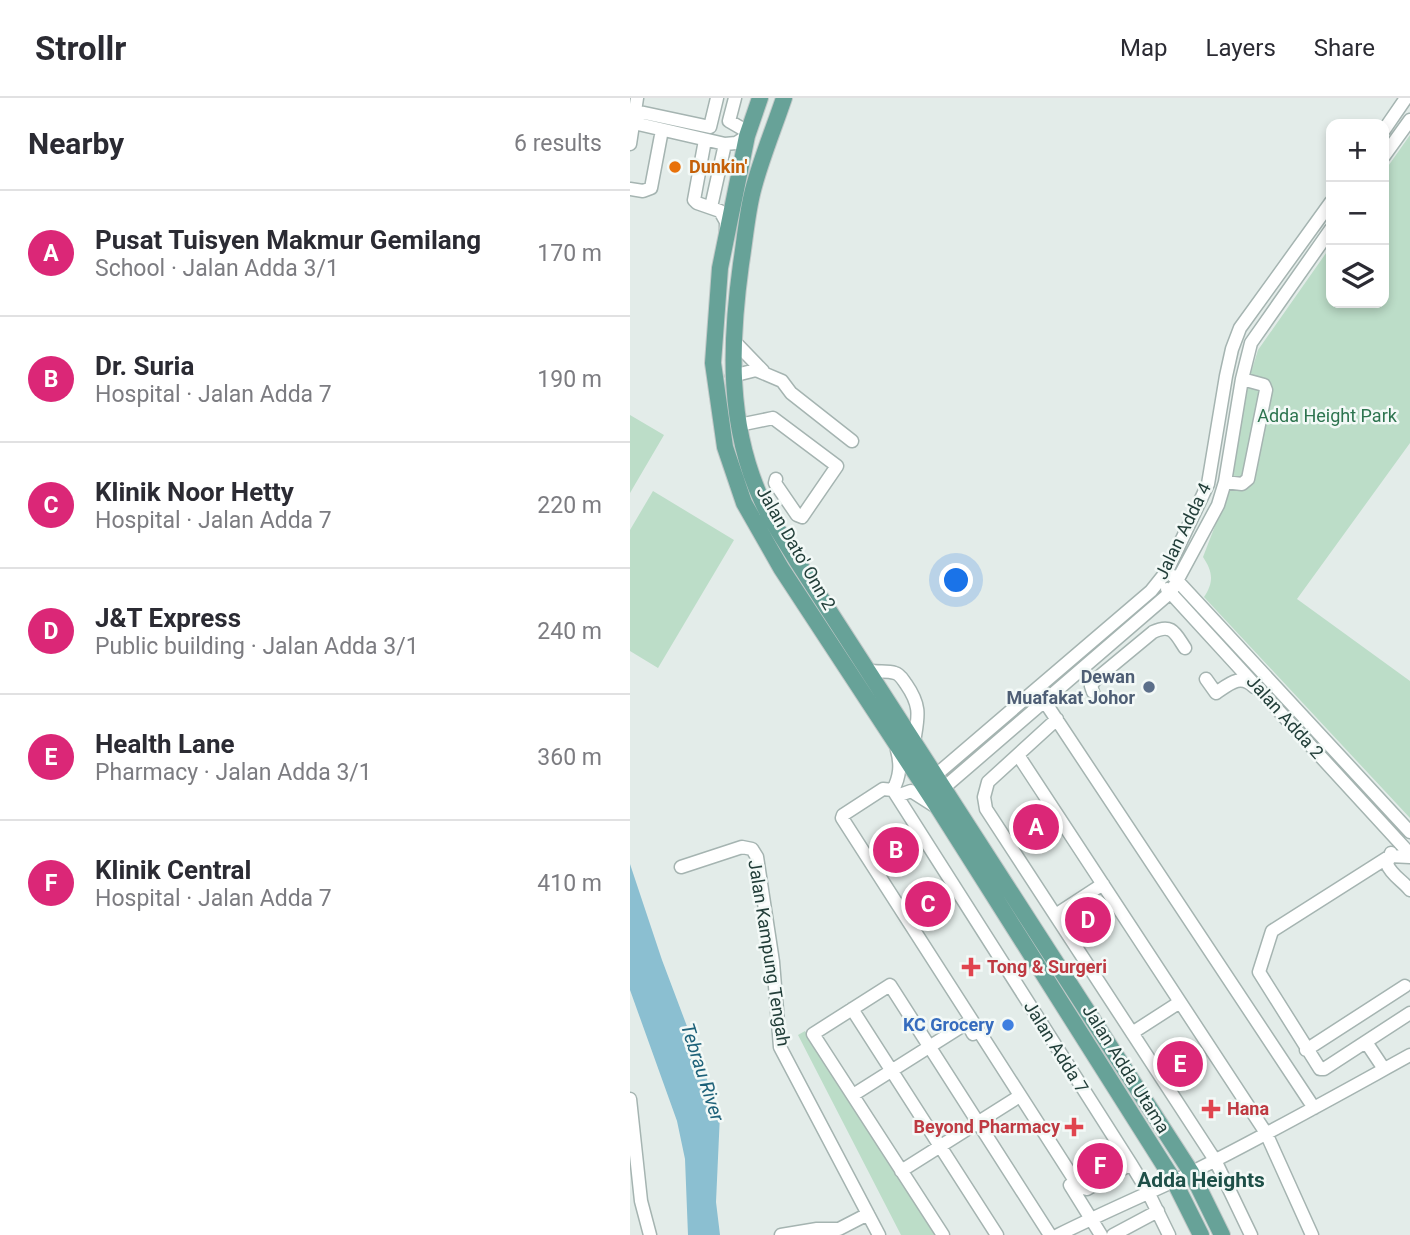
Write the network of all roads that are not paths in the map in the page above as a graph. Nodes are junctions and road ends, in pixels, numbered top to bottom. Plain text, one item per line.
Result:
1 (717, 98) edge
2 (735, 98) edge
3 (760, 98) edge
4 (784, 98) edge
5 (1406, 98) edge
6 (634, 114) edge
7 (1410, 120) edge
8 (1389, 123) edge
9 (662, 130) junction
10 (747, 134) junction
11 (705, 140) junction
12 (630, 144) edge
13 (725, 144) junction
14 (1389, 149) edge
15 (630, 189) edge
16 (711, 207) junction
17 (1326, 209) edge
18 (1326, 236) edge
19 (726, 242) junction
20 (733, 340) junction
21 (763, 371) junction
22 (732, 376) junction
23 (1242, 379) junction
24 (739, 425) junction
25 (852, 441) dead end
26 (776, 480) dead end
27 (1224, 482) junction
28 (1163, 577) junction
29 (1179, 580) junction
30 (1171, 592) junction
31 (1149, 612) junction
32 (1197, 620) junction
33 (1215, 640) junction
34 (1185, 648) dead end
35 (868, 670) junction
36 (1206, 679) dead end
37 (1232, 682) junction
38 (1037, 690) junction
39 (1093, 692) dead end
40 (1046, 702) junction
41 (1281, 713) junction
42 (1057, 719) junction
43 (895, 741) junction
44 (914, 742) junction
45 (1018, 755) junction
46 (935, 791) junction
47 (895, 793) junction
48 (1410, 832) edge
49 (1392, 835) junction
50 (1390, 856) junction
51 (1410, 856) edge
52 (681, 867) dead end
53 (1103, 884) junction
54 (1410, 890) edge
55 (1057, 914) junction
56 (1405, 986) dead end
57 (1393, 995) junction
58 (1180, 1002) junction
59 (852, 1009) junction
60 (1408, 1014) edge
61 (1132, 1033) junction
62 (1366, 1042) junction
63 (929, 1047) junction
64 (1307, 1050) junction
65 (1410, 1055) edge
66 (1384, 1069) junction
67 (892, 1071) junction
68 (853, 1096) junction
69 (1015, 1098) junction
70 (630, 1099) edge
71 (1314, 1108) junction
72 (978, 1122) junction
73 (1266, 1133) junction
74 (940, 1146) junction
75 (1215, 1160) junction
76 (1131, 1164) junction
77 (901, 1171) junction
78 (1191, 1172) junction
79 (1174, 1181) junction
80 (1148, 1192) junction
81 (1158, 1211) junction
82 (868, 1214) junction
83 (1092, 1218) junction
84 (650, 1235) edge
85 (781, 1235) edge
86 (878, 1235) edge
87 (943, 1235) edge
88 (997, 1235) edge
89 (1050, 1235) edge
90 (1058, 1235) edge
91 (1101, 1235) edge
92 (1113, 1235) edge
93 (1170, 1235) edge
94 (1201, 1235) edge
95 (1223, 1235) edge
96 (1251, 1235) edge
97 (1312, 1235) edge

1 - 6 street
2 - 10 street
3 - 10 main road, Jalan Dato' Onn 2
4 - 20 main road, Jalan Dato' Onn 2
5 - 8 street
6 - 9 street
6 - 12 street
7 - 14 street
9 - 11 street
9 - 15 street
10 - 13 street
10 - 19 main road, Jalan Dato' Onn 2
11 - 13 street
11 - 16 street
13 - 16 street
16 - 19 street
17 - 28 street, Jalan Adda 4
18 - 23 street, Jalan Adda 4
19 - 43 main road, Jalan Dato' Onn 2
20 - 21 street
20 - 22 main road, Jalan Dato' Onn 2
21 - 22 street
21 - 25 street
22 - 24 main road, Jalan Dato' Onn 2
23 - 27 street, Jalan Adda 4
23 - 27 street
24 - 26 street
24 - 35 main road, Jalan Dato' Onn 2
27 - 29 street, Jalan Adda 4
28 - 29 street, Jalan Adda 2
28 - 30 street, Jalan Adda 2
28 - 38 street, Jalan Adda 4
29 - 30 street, Jalan Adda 4
29 - 48 street, Jalan Adda 2
30 - 31 street, Jalan Adda 4
30 - 32 street, Jalan Adda 2
31 - 32 street
31 - 40 street, Jalan Adda 4
32 - 33 street, Jalan Adda 2
33 - 37 street
33 - 41 street, Jalan Adda 2
34 - 39 street
35 - 44 main road, Jalan Dato' Onn 2
35 - 44 street
36 - 37 street
37 - 41 street
38 - 40 street
38 - 46 street, Jalan Adda 4
40 - 42 street
40 - 46 street, Jalan Adda 4
41 - 49 street, Jalan Adda 2
42 - 45 street
42 - 71 street
43 - 46 main road, Jalan Dato' Onn 2
43 - 47 street
44 - 46 main road, Jalan Dato' Onn 2
45 - 53 street
45 - 55 street
46 - 47 street
46 - 78 main road, Jalan Adda Utama
46 - 79 main road, Jalan Adda Utama
47 - 76 street, Jalan Adda 7
47 - 76 street
49 - 50 street
49 - 51 street, Jalan Adda 2
50 - 51 street
50 - 54 street
50 - 64 street
52 - 82 street, Jalan Kampung Tengah
53 - 55 street
53 - 58 street
55 - 61 street
56 - 57 street
57 - 60 street
57 - 64 street
58 - 61 street
58 - 73 street
59 - 63 street
59 - 67 street
59 - 68 street
60 - 62 street
61 - 75 street
62 - 64 street
62 - 66 street
63 - 67 street
63 - 69 street
63 - 72 street
65 - 66 street
66 - 71 street
67 - 68 street
67 - 74 street
68 - 77 street
69 - 72 street
69 - 83 street
70 - 84 street
71 - 73 street
72 - 74 street
72 - 89 street
73 - 75 street
73 - 97 street
74 - 77 street
74 - 88 street
75 - 78 street
75 - 96 street
76 - 80 street, Jalan Adda 7
77 - 87 street
78 - 79 street
78 - 95 main road, Jalan Adda Utama
79 - 80 street
79 - 94 main road, Jalan Adda Utama
80 - 81 street, Jalan Adda 7
80 - 83 street
81 - 92 street
81 - 93 street, Jalan Adda 7
82 - 85 street
82 - 86 street, Jalan Kampung Tengah
83 - 90 street
83 - 91 street

